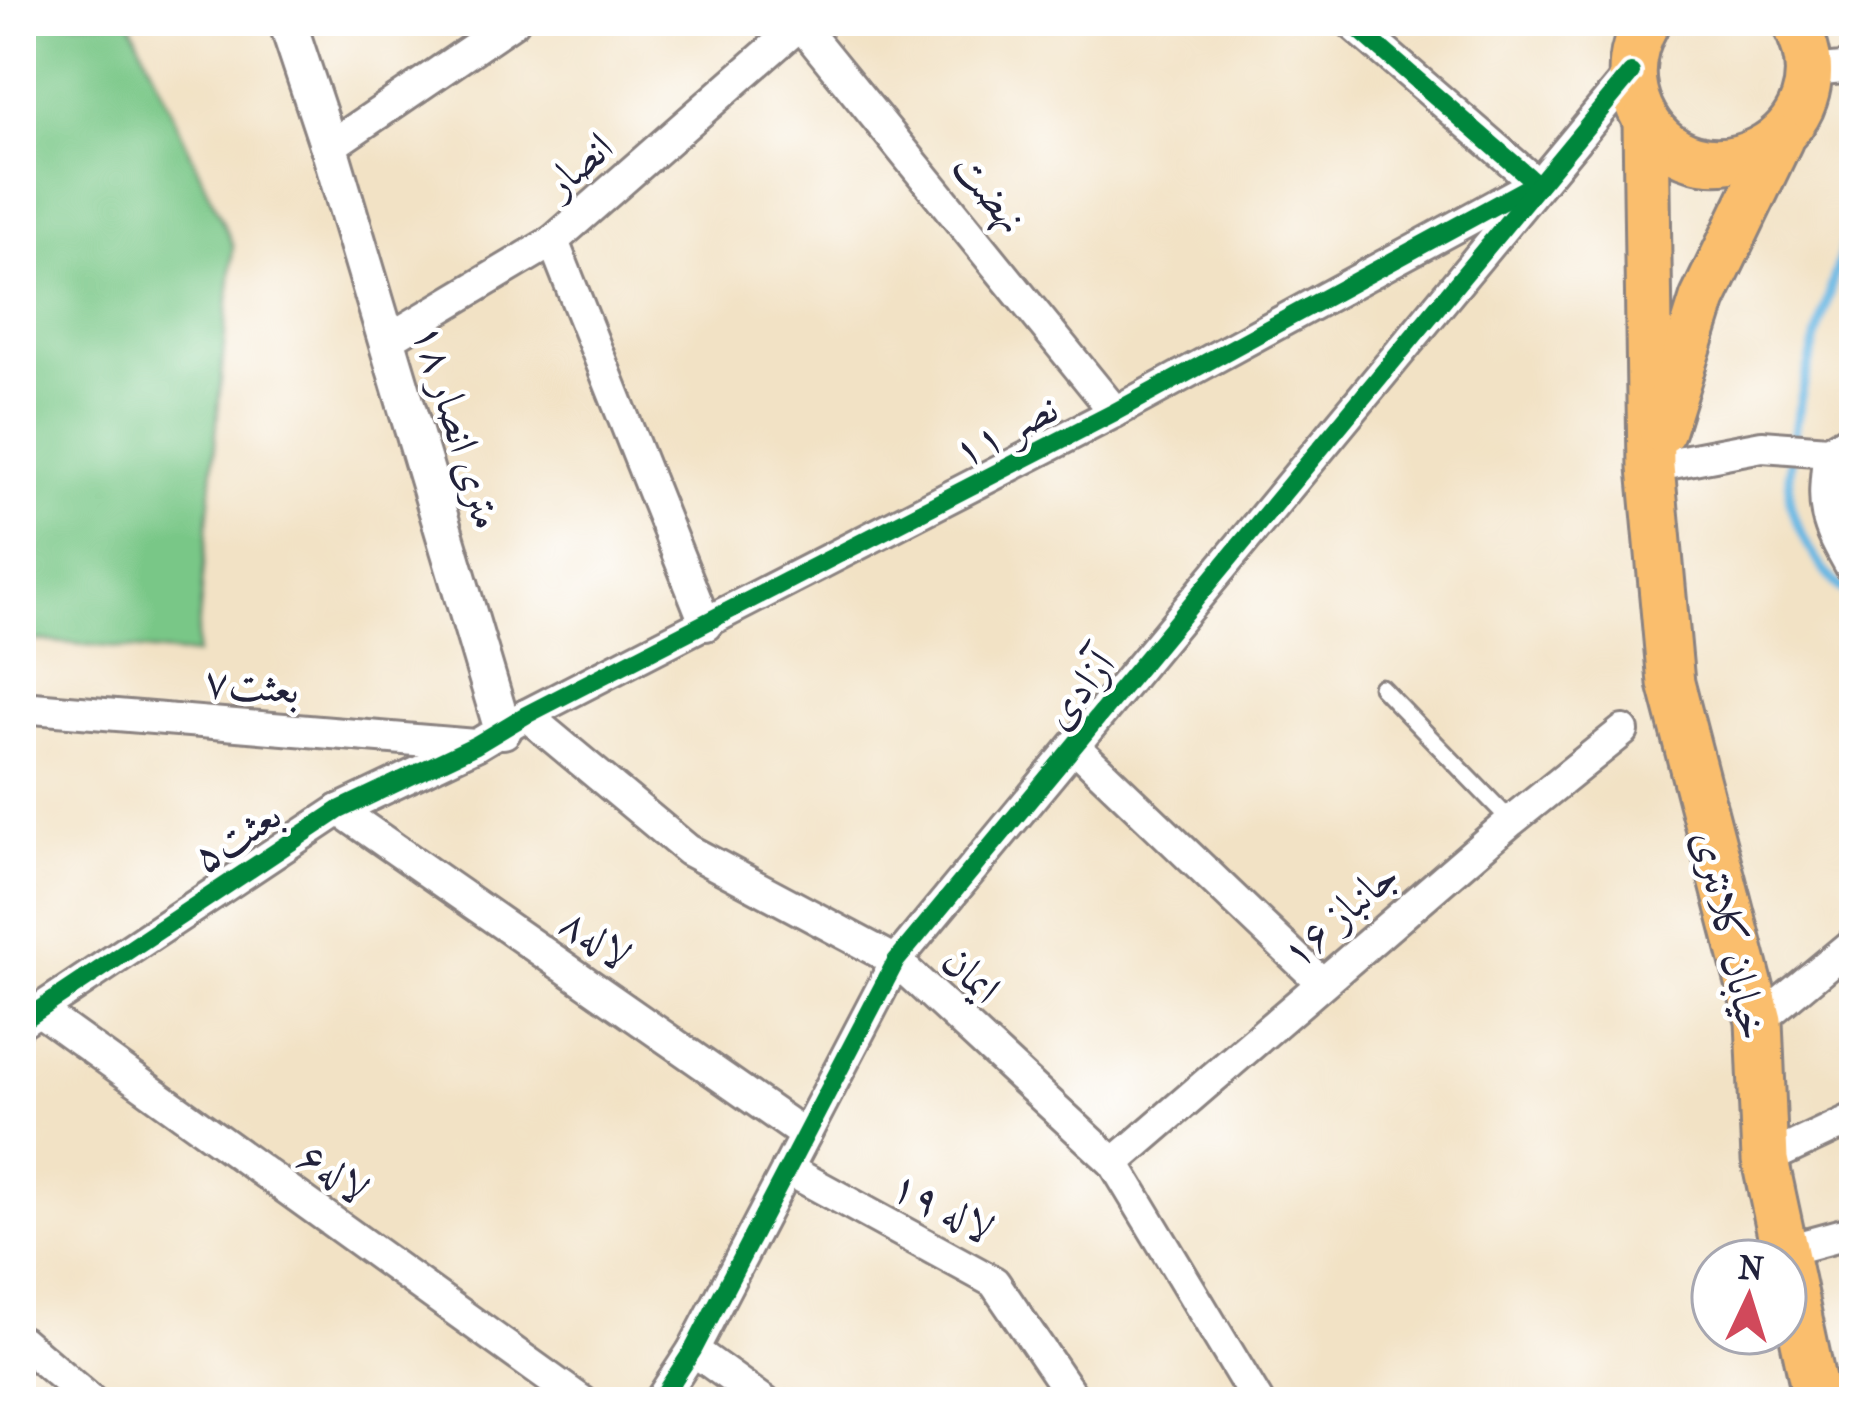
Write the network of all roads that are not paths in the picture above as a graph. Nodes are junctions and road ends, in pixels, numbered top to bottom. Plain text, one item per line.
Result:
1 (286, 21) edge
2 (514, 21) edge
3 (1349, 21) edge
4 (1647, 21) edge
5 (1795, 22) edge
6 (802, 23) edge
7 (1832, 69) edge
8 (1631, 73) junction
9 (1646, 121) junction
10 (1780, 139) junction
11 (329, 147) junction
12 (1536, 184) junction
13 (553, 242) junction
14 (387, 340) junction
15 (1115, 412) junction
16 (1841, 444) edge
17 (1651, 467) junction
18 (1854, 573) edge
19 (706, 625) junction
20 (1381, 688) dead end
21 (21, 706) edge
22 (501, 730) junction
23 (1623, 730) dead end
24 (1076, 748) junction
25 (339, 810) junction
26 (1511, 820) junction
27 (1854, 942) edge
28 (896, 962) junction
29 (1322, 983) junction
30 (29, 1016) edge
31 (1759, 1021) junction
32 (1854, 1118) edge
33 (805, 1135) junction
34 (1765, 1160) junction
35 (1114, 1163) junction
36 (787, 1169) junction
37 (1854, 1232) edge
38 (1784, 1237) edge
39 (1809, 1244) edge
40 (21, 1341) edge
41 (693, 1350) junction
42 (1808, 1357) edge
43 (92, 1402) edge
44 (583, 1402) edge
45 (659, 1402) edge
46 (765, 1402) edge
47 (1076, 1402) edge
48 (1258, 1402) edge
49 (1817, 1402) edge

1 - 11 street, ۱۸ متری انصار
2 - 11 street
3 - 12 street
4 - 8 main road
5 - 7 main road
6 - 13 street, انصار
6 - 15 street, نهضت
7 - 10 main road, خیابان کلانتری
8 - 9 main road, خیابان کلانتری
8 - 12 street, آزادی
9 - 10 main road
9 - 17 main road, خیابان کلانتری
10 - 17 main road, خیابان کلانتری
11 - 14 street, ۱۸ متری انصار
12 - 15 street, نصر ۱۱
12 - 24 street, آزادی
13 - 14 street, انصار
13 - 19 street
14 - 22 street, ۱۸ متری انصار
15 - 19 street, نصر ۱۱
16 - 17 street
16 - 18 street
17 - 31 main road, خیابان کلانتری
19 - 22 street, نصر ۱۱
20 - 26 lane
21 - 22 street, بعثت۷
22 - 25 street, بعثت۵
22 - 28 street, ایمان
23 - 26 street, جانباز ۱۶
24 - 28 street, آزادی
24 - 29 street
25 - 30 street, بعثت۵
25 - 33 street, لاله۸
26 - 29 street, جانباز ۱۶
27 - 31 street
28 - 33 street, آزادی
28 - 35 street, ایمان
29 - 35 street, جانباز ۱۶
30 - 44 street, لاله۶
31 - 34 main road, خیابان کلانتری
32 - 34 street
33 - 36 street, آزادی
34 - 38 main road, خیابان کلانتری
35 - 48 street, ایمان
36 - 41 street, آزادی
36 - 47 street, لاله ۱۹
37 - 39 street
40 - 43 street
41 - 45 street, آزادی
41 - 46 street
42 - 49 main road, خیابان کلانتری

